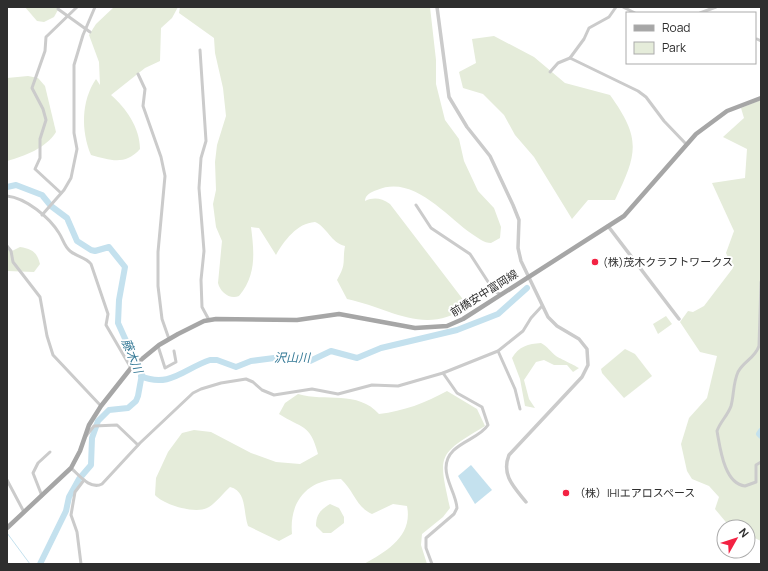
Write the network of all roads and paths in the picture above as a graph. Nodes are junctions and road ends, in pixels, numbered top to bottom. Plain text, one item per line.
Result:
1 (77, 7) edge
2 (95, 7) edge
3 (437, 7) edge
4 (616, 7) edge
5 (622, 7) edge
6 (716, 7) edge
7 (58, 8) dead end
8 (633, 12) edge
9 (703, 12) edge
10 (90, 32) dead end
11 (757, 39) dead end
12 (761, 41) edge
13 (200, 50) dead end
14 (570, 58) junction
15 (550, 72) dead end
16 (138, 74) dead end
17 (761, 98) edge
18 (686, 144) junction
19 (61, 193) junction
20 (7, 196) edge
21 (416, 205) dead end
22 (42, 215) junction
23 (608, 226) junction
24 (7, 246) edge
25 (528, 276) junction
26 (761, 282) edge
27 (500, 294) junction
28 (542, 306) junction
29 (209, 320) junction
30 (678, 320) dead end
31 (169, 339) junction
32 (158, 346) junction
33 (174, 351) dead end
34 (498, 351) junction
35 (132, 368) junction
36 (443, 373) junction
37 (101, 406) junction
38 (520, 409) dead end
39 (85, 437) junction
40 (138, 445) junction
41 (50, 452) dead end
42 (761, 462) edge
43 (71, 468) junction
44 (84, 479) junction
45 (7, 480) edge
46 (42, 496) junction
47 (526, 502) dead end
48 (24, 512) junction
49 (7, 528) edge
50 (81, 564) edge
51 (432, 564) edge

1 - 19 street
2 - 19 street
3 - 25 street
4 - 14 street
5 - 8 street
6 - 9 street
7 - 10 street
11 - 12 street
13 - 29 street
14 - 15 street
14 - 18 street
16 - 31 street
17 - 18 main road, 前橋安中富岡線
18 - 23 main road, 前橋安中富岡線
19 - 22 street
20 - 22 street
21 - 27 street
22 - 35 street
23 - 25 main road, 前橋安中富岡線
23 - 30 street
24 - 37 street
25 - 27 main road, 前橋安中富岡線
25 - 28 street
26 - 42 street
27 - 29 main road, 前橋安中富岡線
28 - 34 street
28 - 47 street
29 - 31 main road, 前橋安中富岡線
31 - 32 main road, 前橋安中富岡線
32 - 33 street
32 - 35 main road, 前橋安中富岡線
34 - 36 street
34 - 38 street
35 - 37 main road
36 - 40 street
36 - 51 street
37 - 39 main road
39 - 40 street
39 - 43 main road
40 - 44 street
41 - 46 street
43 - 44 street
43 - 46 main road
44 - 50 street
45 - 48 street
46 - 48 main road
48 - 49 main road

